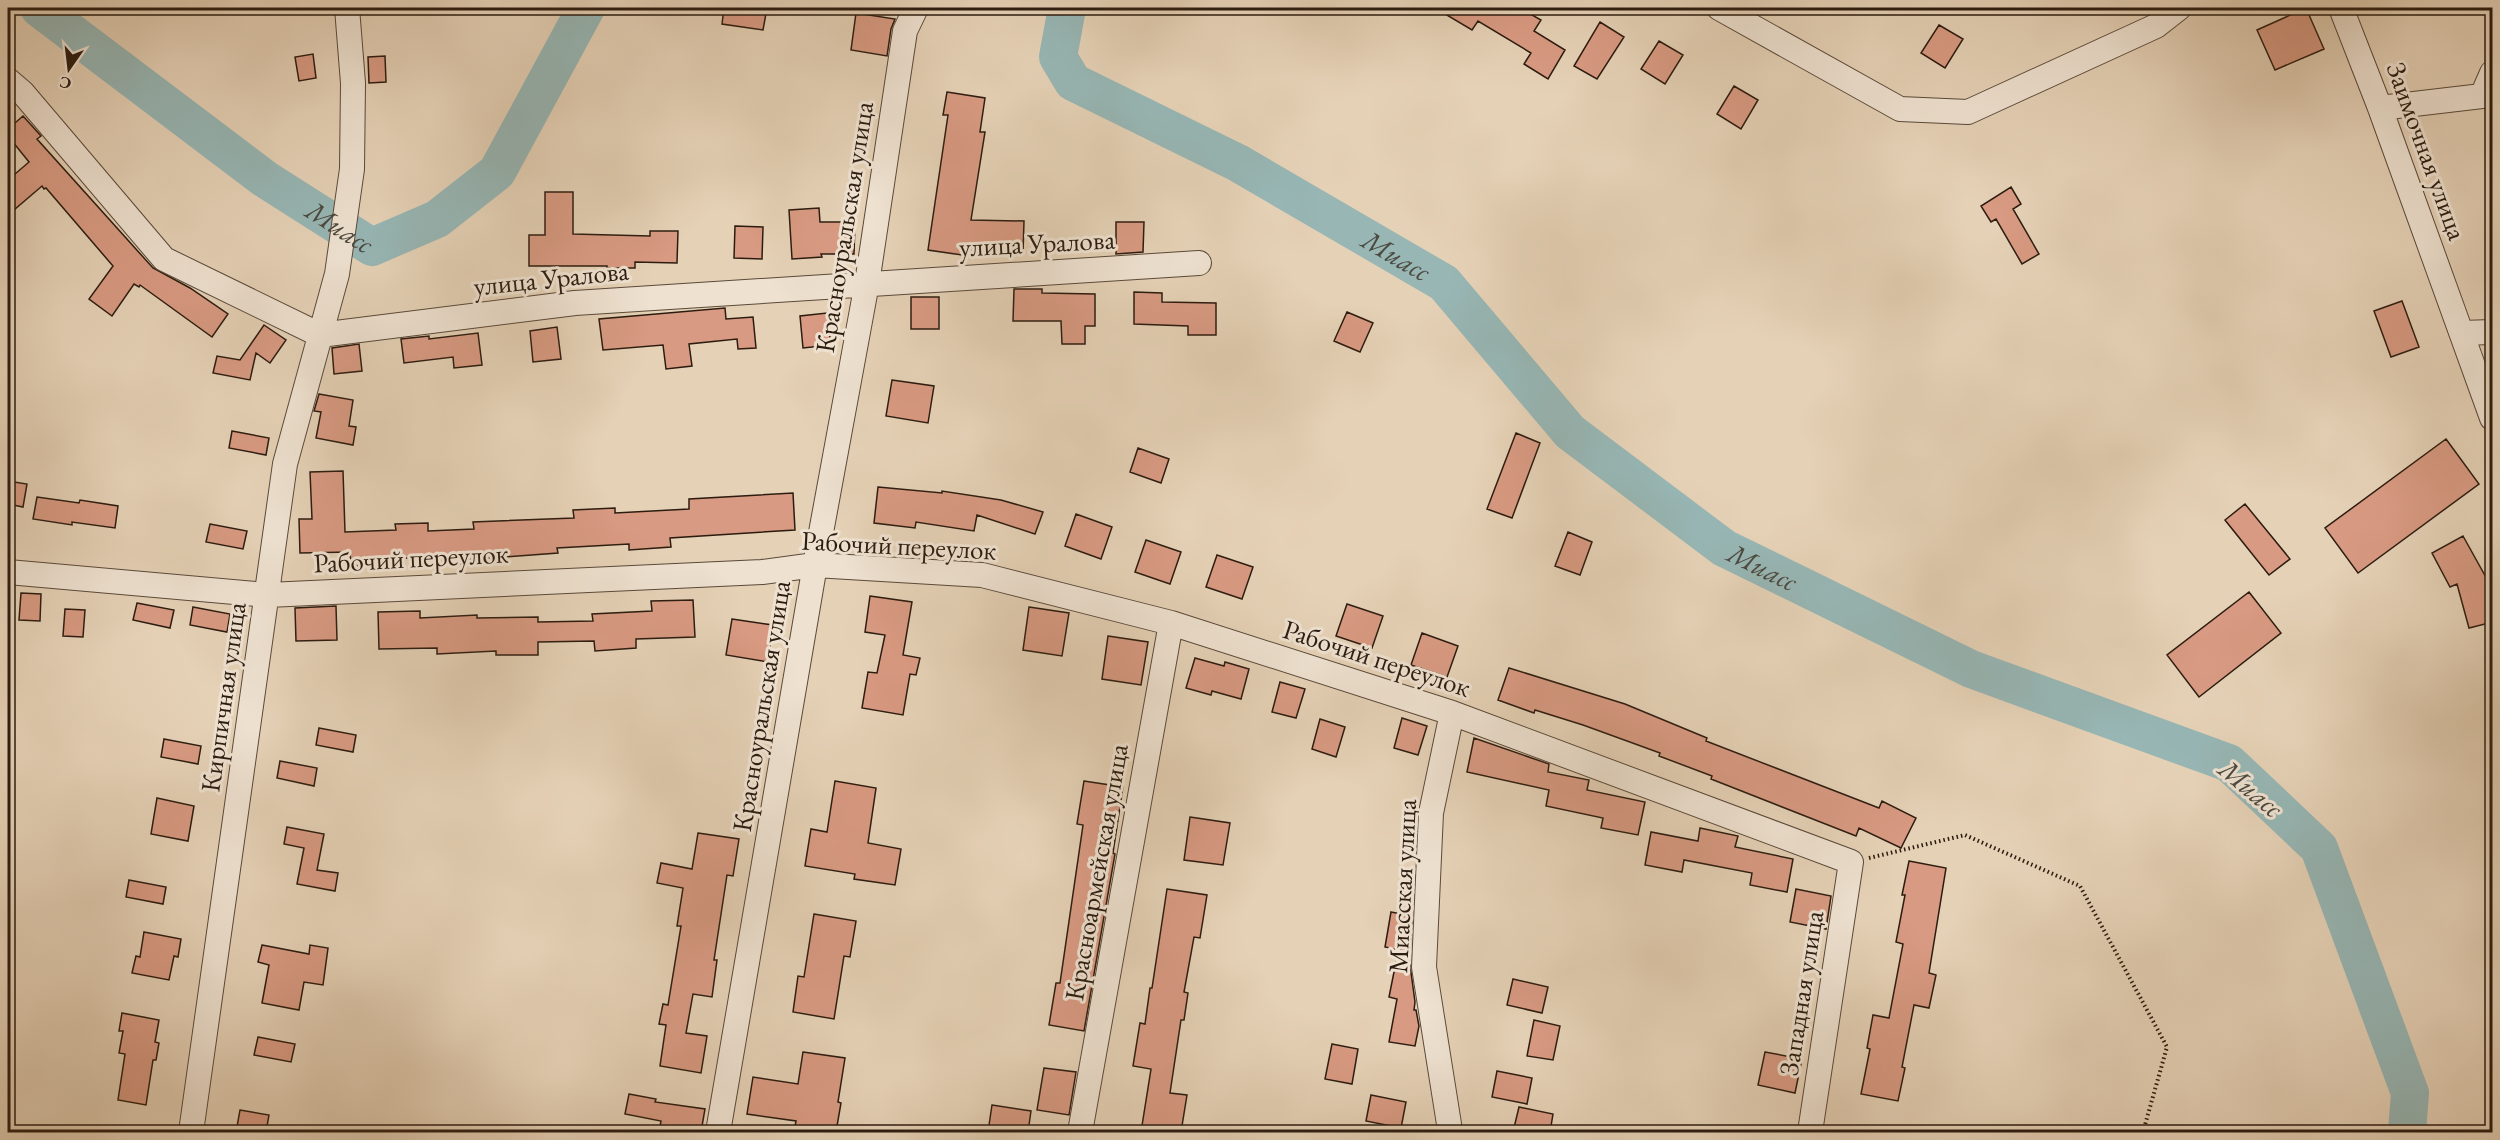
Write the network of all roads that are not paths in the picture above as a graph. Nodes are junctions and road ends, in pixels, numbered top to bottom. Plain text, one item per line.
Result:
1 (347, 8) edge
2 (916, 8) edge
3 (1719, 8) edge
4 (2179, 8) edge
5 (2341, 8) edge
6 (2493, 73) edge
7 (8, 80) edge
8 (2380, 108) junction
9 (1199, 263) dead end
10 (867, 283) junction
11 (2493, 332) edge
12 (2462, 333) junction
13 (320, 335) junction
14 (2493, 418) edge
15 (815, 565) junction
16 (8, 572) edge
17 (268, 595) junction
18 (1171, 623) junction
19 (1452, 713) junction
20 (1851, 862) joint
21 (191, 1132) edge
22 (718, 1132) edge
23 (1080, 1132) edge
24 (1448, 1132) edge
25 (1810, 1132) edge

1 - 13 street, Кирпичная улица
2 - 10 street, Красноуральская улица
3 - 4 street
5 - 8 street, Заимочная улица
6 - 8 street
7 - 13 street
8 - 12 street, Заимочная улица
9 - 10 street, улица Уралова
10 - 13 street, улица Уралова
10 - 15 street, Красноуральская улица
11 - 12 street
12 - 14 street, Заимочная улица
13 - 17 street, Кирпичная улица
15 - 17 street, Рабочий переулок
15 - 18 street, Рабочий переулок
15 - 22 street, Красноуральская улица
16 - 17 street, Рабочий переулок
17 - 21 street, Кирпичная улица
18 - 19 street, Рабочий переулок
18 - 23 street, Красноармейская улица
19 - 20 street, Рабочий переулок
19 - 24 street, Миасская улица
20 - 25 street, Западная улица

